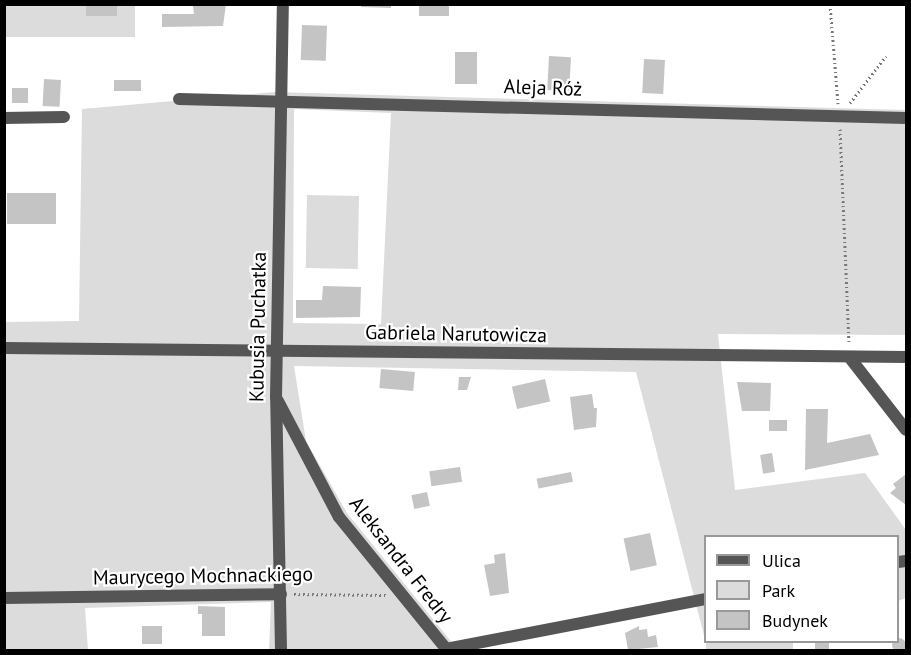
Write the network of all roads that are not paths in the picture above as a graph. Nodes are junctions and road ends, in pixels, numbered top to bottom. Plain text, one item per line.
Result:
1 (283, 4) edge
2 (179, 99) dead end
3 (284, 100) junction
4 (64, 117) dead end
5 (4, 118) edge
6 (906, 118) edge
7 (4, 348) edge
8 (276, 351) junction
9 (906, 357) edge
10 (850, 358) junction
11 (276, 397) junction
12 (906, 430) edge
13 (280, 594) junction
14 (4, 598) edge
15 (704, 599) edge
16 (447, 650) edge
17 (281, 651) edge

1 - 3 street, Kubusia Puchatka
2 - 3 street, Aleja Róż
3 - 6 street, Aleja Róż
3 - 8 street, Kubusia Puchatka
4 - 5 street
7 - 8 street, Gabriela Narutowicza
8 - 10 street, Gabriela Narutowicza
8 - 11 street, Kubusia Puchatka
9 - 10 street, Gabriela Narutowicza
10 - 12 street
11 - 13 street, Kubusia Puchatka
11 - 16 street, Aleksandra Fredry
13 - 14 street, Maurycego Mochnackiego
13 - 17 street, Kubusia Puchatka
15 - 16 street

